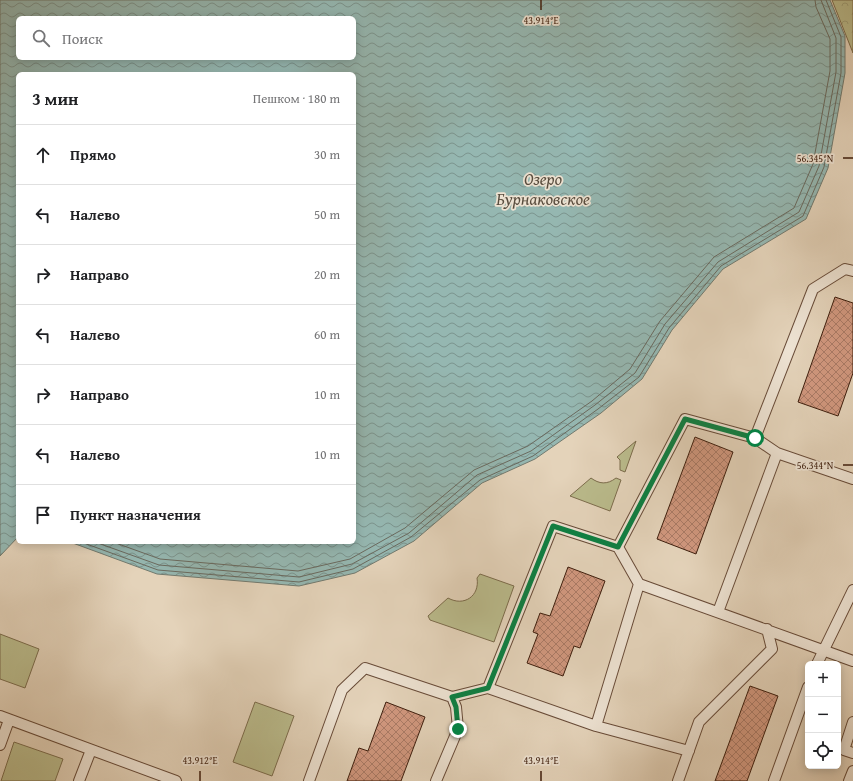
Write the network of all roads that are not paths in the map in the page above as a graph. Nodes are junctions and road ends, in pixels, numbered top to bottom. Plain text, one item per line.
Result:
1 (853, 271) edge
2 (755, 438) junction
3 (777, 452) junction
4 (853, 479) edge
5 (618, 547) junction
6 (639, 584) junction
7 (853, 590) edge
8 (718, 612) junction
9 (767, 630) junction
10 (823, 650) junction
11 (818, 661) edge
12 (853, 661) edge
13 (488, 688) junction
14 (805, 695) edge
15 (452, 697) junction
16 (5, 718) edge
17 (853, 722) edge
18 (596, 726) junction
19 (0, 745) edge
20 (91, 750) junction
21 (688, 751) junction
22 (853, 753) edge
23 (853, 771) edge
24 (79, 781) edge
25 (176, 781) edge
26 (309, 781) edge
27 (436, 781) edge
28 (678, 781) edge
29 (774, 781) edge
30 (849, 781) edge

1 - 2 lane
2 - 3 lane
2 - 5 lane
3 - 4 lane
3 - 8 lane
5 - 6 lane
5 - 13 lane
6 - 8 lane
6 - 18 lane
7 - 10 lane
8 - 9 lane
9 - 10 lane
9 - 21 lane
10 - 11 lane
10 - 12 lane
13 - 15 lane
13 - 18 lane
14 - 29 lane
15 - 26 lane
15 - 27 lane
16 - 19 lane
16 - 20 lane
17 - 22 lane
18 - 21 lane
20 - 24 lane
20 - 25 lane
21 - 28 lane
23 - 30 lane

